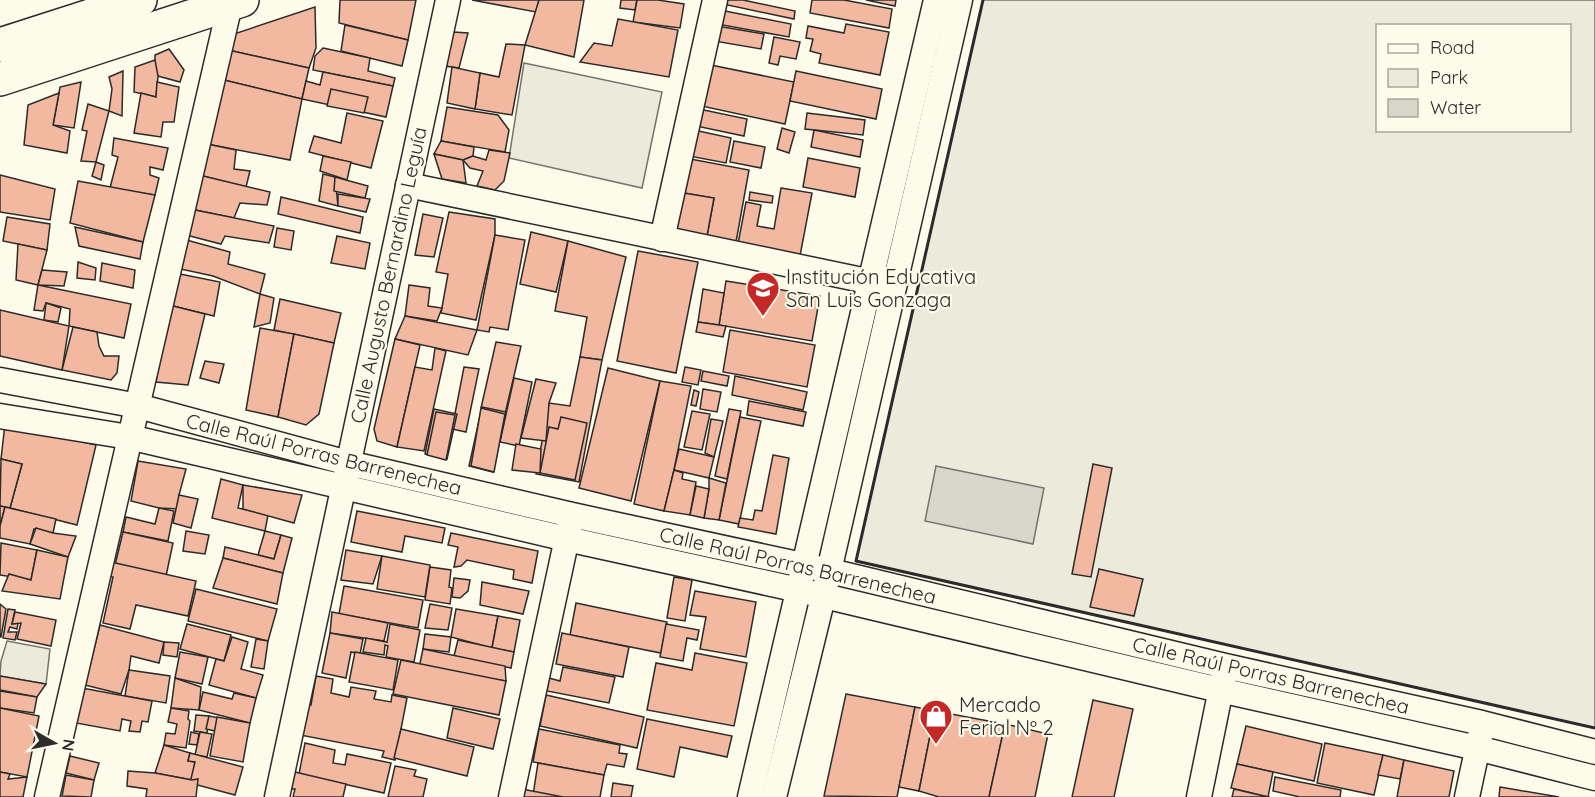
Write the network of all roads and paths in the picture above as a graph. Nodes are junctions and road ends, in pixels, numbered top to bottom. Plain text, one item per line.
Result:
1 (140, 0) edge
2 (448, 0) edge
3 (715, 0) edge
4 (936, 0) edge
5 (960, 0) edge
6 (235, 1) edge
7 (0, 45) edge
8 (0, 79) edge
9 (408, 185) junction
10 (662, 239) junction
11 (871, 282) junction
12 (894, 287) junction
13 (0, 380) edge
14 (138, 406) junction
15 (0, 416) edge
16 (129, 437) junction
17 (348, 463) junction
18 (343, 487) junction
19 (572, 515) junction
20 (567, 539) junction
21 (805, 566) junction
22 (830, 571) junction
23 (799, 590) junction
24 (824, 597) junction
25 (1226, 666) junction
26 (1220, 690) junction
27 (1482, 723) junction
28 (1477, 748) junction
29 (1595, 752) edge
30 (1595, 778) edge
31 (47, 797) edge
32 (277, 797) edge
33 (510, 797) edge
34 (750, 797) edge
35 (774, 797) edge
36 (1199, 797) edge
37 (1467, 797) edge

1 - 7 street
2 - 9 street, Calle Augusto Bernardino Leguía
3 - 10 street
4 - 11 street
5 - 12 street
6 - 8 street
6 - 14 street
9 - 10 street
9 - 17 street, Calle Augusto Bernardino Leguía
10 - 11 street
11 - 12 street
11 - 21 street
12 - 22 street
13 - 14 street, Calle Raúl Porras Barrenechea
14 - 16 street
14 - 17 street, Calle Raúl Porras Barrenechea
15 - 16 street, Calle Raúl Porras Barrenechea
16 - 18 street, Calle Raúl Porras Barrenechea
16 - 31 street
17 - 18 street, Calle Augusto Bernardino Leguía
17 - 19 street, Calle Raúl Porras Barrenechea
18 - 20 street, Calle Raúl Porras Barrenechea
18 - 32 street, Calle Augusto Bernardino Leguía
19 - 20 street
19 - 21 street, Calle Raúl Porras Barrenechea
20 - 23 street, Calle Raúl Porras Barrenechea
20 - 33 street
21 - 22 street, Calle Raúl Porras Barrenechea
21 - 23 street
22 - 24 street
22 - 25 street, Calle Raúl Porras Barrenechea
23 - 24 street, Calle Raúl Porras Barrenechea
23 - 34 street
24 - 26 street, Calle Raúl Porras Barrenechea
24 - 35 street
25 - 26 street
25 - 27 street, Calle Raúl Porras Barrenechea
26 - 28 street, Calle Raúl Porras Barrenechea
26 - 36 street
27 - 28 street
27 - 29 street, Calle Raúl Porras Barrenechea
28 - 30 street, Calle Raúl Porras Barrenechea
28 - 37 street

